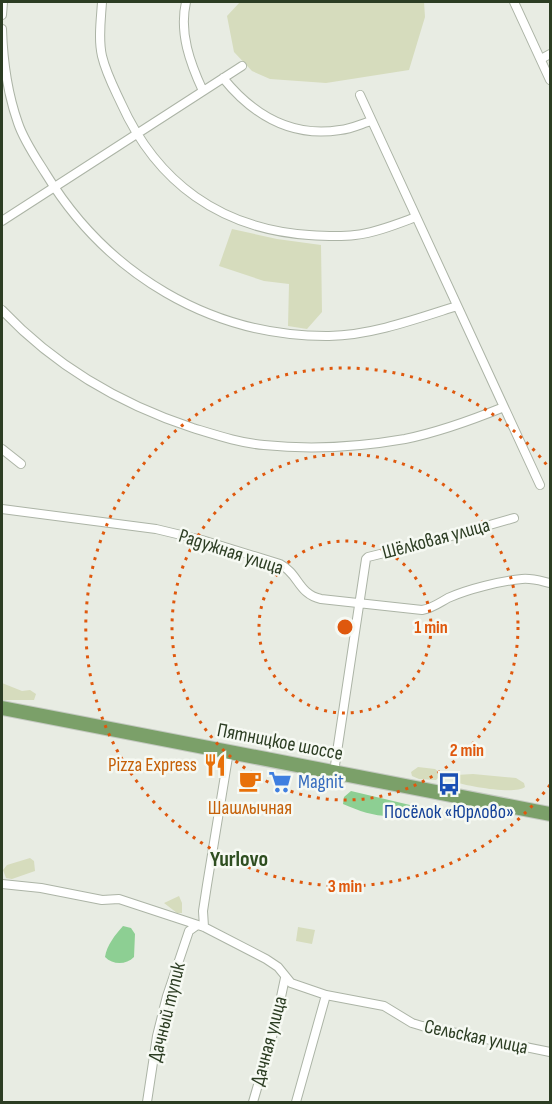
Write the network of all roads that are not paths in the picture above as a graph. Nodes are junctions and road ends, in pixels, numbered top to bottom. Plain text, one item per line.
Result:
1 (3, 2) edge
2 (102, 2) edge
3 (186, 2) edge
4 (514, 2) edge
5 (2, 15) edge
6 (2, 29) edge
7 (550, 54) edge
8 (542, 59) junction
9 (242, 66) dead end
10 (223, 78) junction
11 (550, 80) edge
12 (203, 91) junction
13 (360, 95) dead end
14 (371, 121) junction
15 (136, 135) junction
16 (54, 187) junction
17 (416, 217) junction
18 (2, 221) edge
19 (457, 306) junction
20 (2, 310) edge
21 (504, 407) junction
22 (2, 449) edge
23 (21, 464) dead end
24 (540, 485) dead end
25 (2, 509) edge
26 (514, 518) dead end
27 (550, 583) edge
28 (358, 602) junction
29 (2, 708) edge
30 (229, 751) junction
31 (334, 772) junction
32 (550, 814) edge
33 (2, 884) edge
34 (200, 926) junction
35 (285, 978) junction
36 (326, 995) junction
37 (550, 1052) edge
38 (147, 1102) edge
39 (253, 1102) edge
40 (296, 1102) edge

1 - 5 street
2 - 15 street
3 - 12 street
4 - 8 street
6 - 16 street
7 - 8 street
8 - 11 street
9 - 10 street
10 - 12 street
10 - 14 street
12 - 15 street
13 - 14 street
14 - 17 street
15 - 16 street
15 - 17 street
16 - 18 street
16 - 19 street
17 - 19 street
19 - 21 street
20 - 21 street
21 - 24 street
22 - 23 street
25 - 28 street, Радужная улица
26 - 28 street, Шёлковая улица
27 - 28 street, Радужная улица
28 - 31 street
29 - 30 main road, Пятницкое шоссе
30 - 31 main road, Пятницкое шоссе
30 - 34 street
31 - 32 main road, Пятницкое шоссе
33 - 34 street, Сельская улица
34 - 35 street, Сельская улица
34 - 38 street, Дачный тупик
35 - 36 street, Сельская улица
35 - 39 street, Дачная улица
36 - 37 street, Сельская улица
36 - 40 street

